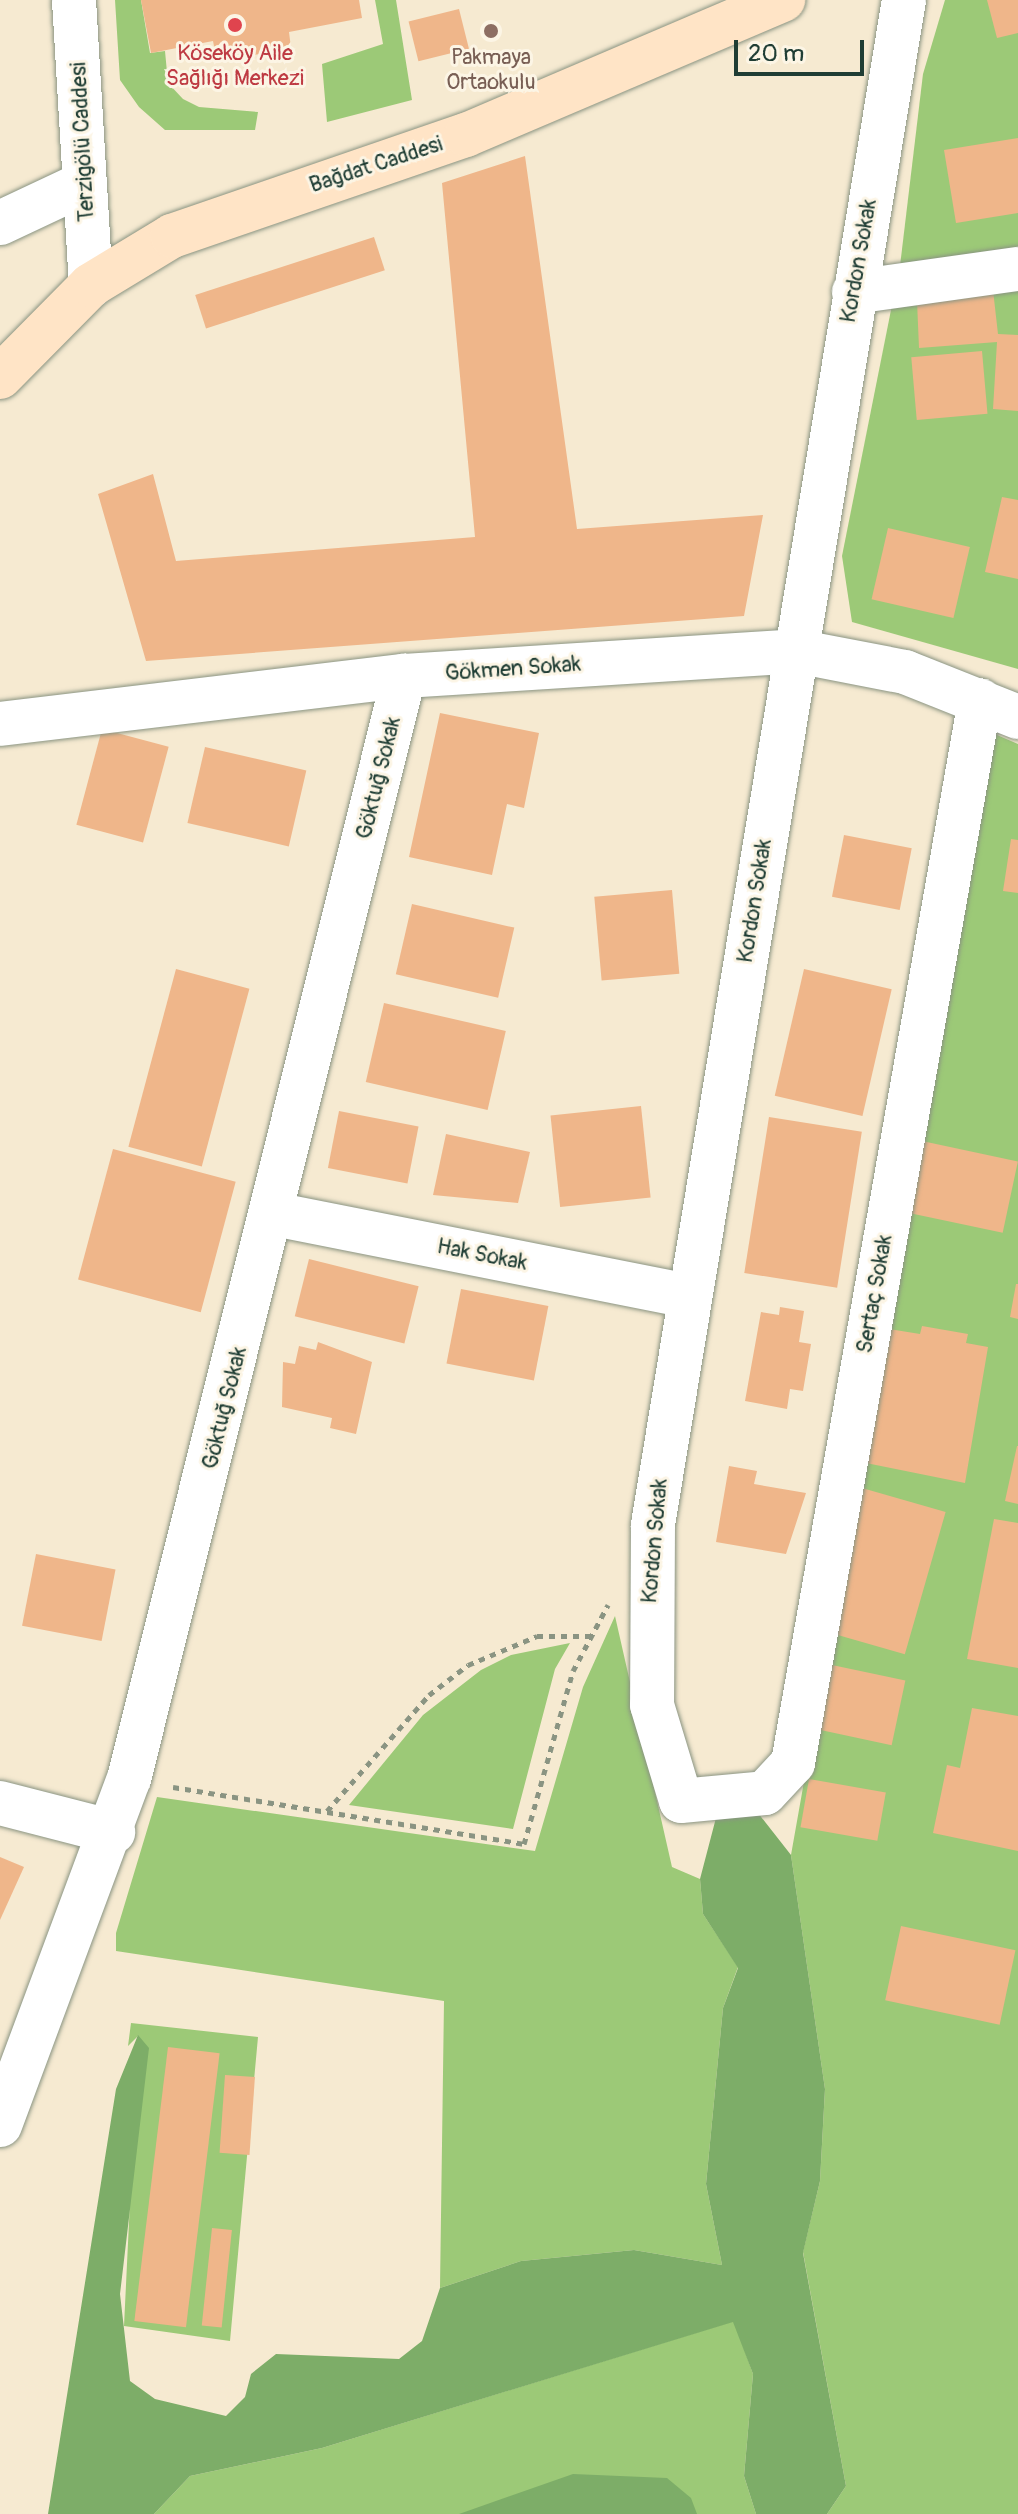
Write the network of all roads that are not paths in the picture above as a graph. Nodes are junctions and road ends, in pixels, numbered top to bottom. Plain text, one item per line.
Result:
1 (74, 0) edge
2 (783, 0) edge
3 (904, 0) edge
4 (85, 183) junction
5 (0, 223) edge
6 (1018, 269) edge
7 (91, 285) junction
8 (854, 292) junction
9 (0, 377) edge
10 (796, 651) junction
11 (404, 676) junction
12 (999, 708) edge
13 (0, 724) edge
14 (274, 1214) junction
15 (690, 1296) junction
16 (681, 1801) joint
17 (0, 1803) edge
18 (113, 1832) junction
19 (0, 2125) edge

1 - 4 street, Terzigölü Caddesi
2 - 7 main road, Bağdat Caddesi
3 - 8 street, Kordon Sokak
4 - 5 street
4 - 7 street, Terzigölü Caddesi
6 - 8 street
7 - 9 main road, Bağdat Caddesi
8 - 10 street, Kordon Sokak
10 - 11 street, Gökmen Sokak
10 - 12 street, Gökmen Sokak
10 - 15 street, Kordon Sokak
11 - 13 street, Gökmen Sokak
11 - 14 street, Göktuğ Sokak
12 - 16 street, Sertaç Sokak
14 - 15 street, Hak Sokak
14 - 18 street, Göktuğ Sokak
15 - 16 street, Kordon Sokak
17 - 18 street
18 - 19 street, Göktuğ Sokak

